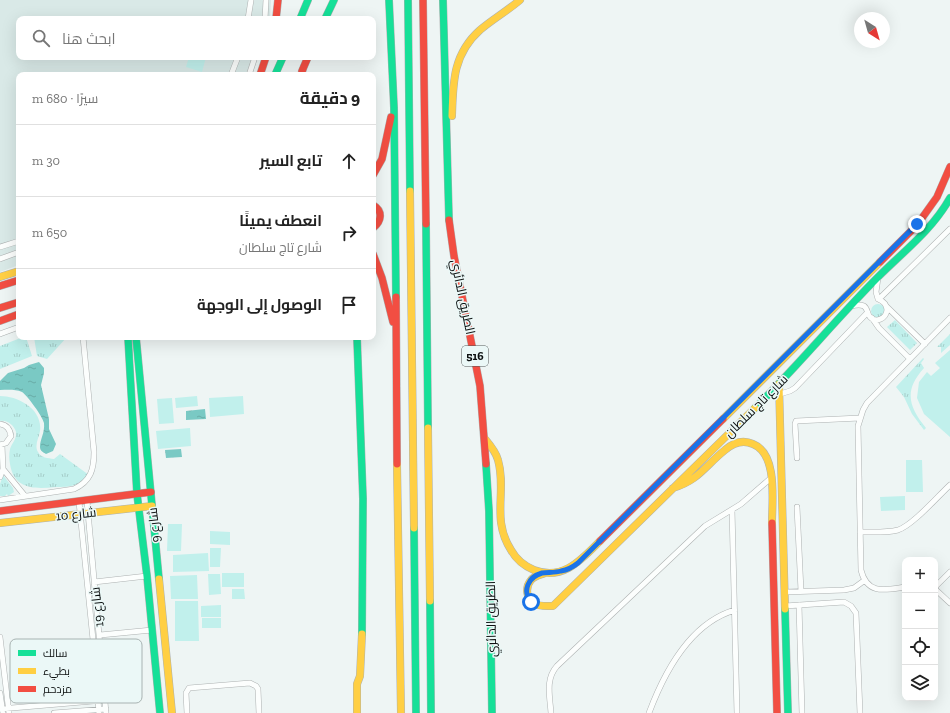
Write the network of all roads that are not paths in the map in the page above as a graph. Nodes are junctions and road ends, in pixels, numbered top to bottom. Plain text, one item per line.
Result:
1 (251, 0) edge
2 (266, 0) edge
3 (278, 0) edge
4 (308, 0) edge
5 (334, 0) edge
6 (389, 0) edge
7 (408, 0) edge
8 (423, 0) edge
9 (444, 0) edge
10 (520, 0) edge
11 (248, 16) edge
12 (265, 16) edge
13 (276, 16) edge
14 (301, 16) edge
15 (326, 16) edge
16 (237, 60) edge
17 (254, 60) edge
18 (265, 60) edge
19 (282, 60) edge
20 (307, 60) edge
21 (232, 72) edge
22 (249, 72) edge
23 (261, 72) edge
24 (276, 72) edge
25 (302, 72) edge
26 (394, 108) junction
27 (447, 149) junction
28 (950, 167) edge
29 (376, 170) edge
30 (950, 198) edge
31 (376, 208) edge
32 (376, 226) edge
33 (950, 229) edge
34 (16, 242) edge
35 (0, 247) edge
36 (16, 253) edge
37 (0, 258) edge
38 (376, 262) edge
39 (16, 272) edge
40 (0, 277) edge
41 (878, 277) junction
42 (16, 281) edge
43 (0, 286) edge
44 (879, 299) junction
45 (16, 303) edge
46 (850, 306) junction
47 (886, 306) junction
48 (0, 308) edge
49 (867, 313) junction
50 (16, 315) edge
51 (872, 318) junction
52 (950, 318) edge
53 (0, 321) edge
54 (16, 328) edge
55 (0, 334) edge
56 (397, 338) junction
57 (83, 340) edge
58 (128, 340) edge
59 (136, 340) edge
60 (357, 340) edge
61 (925, 344) junction
62 (910, 359) junction
63 (779, 384) junction
64 (780, 394) junction
65 (860, 418) junction
66 (0, 424) edge
67 (485, 439) junction
68 (147, 443) junction
69 (135, 444) junction
70 (1, 445) edge
71 (797, 458) dead end
72 (4, 469) junction
73 (0, 477) edge
74 (771, 478) junction
75 (950, 485) edge
76 (671, 489) junction
77 (151, 492) junction
78 (137, 494) junction
79 (25, 496) junction
80 (0, 500) edge
81 (87, 501) junction
82 (79, 502) junction
83 (152, 506) junction
84 (797, 507) dead end
85 (139, 508) junction
86 (732, 510) junction
87 (0, 511) edge
88 (85, 514) junction
89 (0, 523) edge
90 (860, 532) junction
91 (950, 572) edge
92 (546, 573) junction
93 (147, 576) junction
94 (865, 580) junction
95 (94, 582) junction
96 (938, 585) edge
97 (902, 588) edge
98 (801, 591) junction
99 (938, 591) edge
100 (785, 592) junction
101 (950, 603) edge
102 (799, 605) junction
103 (785, 606) junction
104 (735, 610) junction
105 (152, 630) junction
106 (100, 635) junction
107 (0, 637) edge
108 (94, 639) edge
109 (100, 639) edge
110 (360, 676) junction
111 (169, 677) junction
112 (158, 678) junction
113 (0, 693) edge
114 (80, 703) edge
115 (2, 711) edge
116 (8, 711) edge
117 (98, 711) edge
118 (106, 711) edge
119 (54, 713) edge
120 (160, 713) edge
121 (172, 713) edge
122 (187, 713) edge
123 (259, 713) edge
124 (357, 713) edge
125 (362, 713) edge
126 (401, 713) edge
127 (416, 713) edge
128 (431, 713) edge
129 (492, 713) edge
130 (551, 713) edge
131 (649, 713) edge
132 (737, 713) edge
133 (777, 713) edge
134 (788, 713) edge
135 (802, 713) edge
136 (860, 713) edge

1 - 11 street
2 - 12 street
3 - 13 main road
4 - 14 main road
5 - 15 main road
6 - 26 main road
7 - 127 main road
8 - 128 main road
9 - 27 main road, الطريق الدائري / 516
10 - 27 main road, 516
16 - 21 street
17 - 22 street
18 - 23 main road
19 - 24 main road
20 - 25 main road
26 - 29 main road
26 - 56 main road
27 - 67 main road, الطريق الدائري / 516
28 - 92 main road, شارع تاج سلطان
30 - 41 main road, شارع تاج سلطان
31 - 32 main road
33 - 44 street
34 - 35 street
36 - 37 street
38 - 56 main road
39 - 40 main road
41 - 44 street
41 - 46 main road, شارع تاج سلطان
42 - 43 main road
44 - 47 street
45 - 48 main road
46 - 49 street
46 - 63 main road, شارع تاج سلطان
47 - 51 street
47 - 61 street
49 - 51 street
49 - 64 street
50 - 53 main road
51 - 62 street
52 - 61 street
54 - 55 street
56 - 126 main road
57 - 79 street
58 - 69 main road, شارع 9
59 - 68 main road, شارع 9
60 - 110 main road
61 - 62 street
62 - 65 street
63 - 64 main road
63 - 76 main road, شارع تاج سلطان
64 - 100 main road
65 - 71 street
65 - 90 street
66 - 70 street
67 - 92 main road, شارع تاج سلطان
67 - 129 main road, الطريق الدائري / 516
68 - 69 main road
68 - 77 main road, شارع 9
69 - 78 main road, شارع 9
70 - 72 street
72 - 73 street
72 - 79 street
74 - 76 main road
74 - 86 street
74 - 133 main road
75 - 90 street
76 - 92 main road, شارع تاج سلطان
77 - 78 main road, شارع 10
77 - 83 main road, شارع 9
78 - 81 main road, شارع 10
78 - 85 main road, شارع 9
79 - 80 street
81 - 82 main road, شارع 10
81 - 88 street, شارع 19
82 - 87 main road, شارع 10
82 - 88 street, شارع 19
83 - 85 main road, شارع 10
83 - 111 main road, شارع 9
84 - 98 street
85 - 88 main road, شارع 10
85 - 93 main road, شارع 9
86 - 104 street
86 - 130 street
88 - 89 main road, شارع 10
88 - 95 street, شارع 19
88 - 108 street, شارع 19
90 - 94 street
91 - 96 street
93 - 95 street
93 - 105 main road, شارع 9
94 - 97 street
94 - 98 street
95 - 106 street, شارع 19
98 - 100 street
99 - 101 street
100 - 103 main road
102 - 103 street
102 - 135 street
102 - 136 street
103 - 134 main road
104 - 131 street
104 - 132 street
105 - 106 street
105 - 112 main road, شارع 9
106 - 109 street, شارع 19
107 - 116 street
110 - 124 main road
110 - 125 main road
111 - 112 main road
111 - 121 main road, شارع 9
112 - 120 main road, شارع 9
113 - 115 street
114 - 116 street
115 - 116 street
117 - 118 street
117 - 119 street
122 - 123 street

